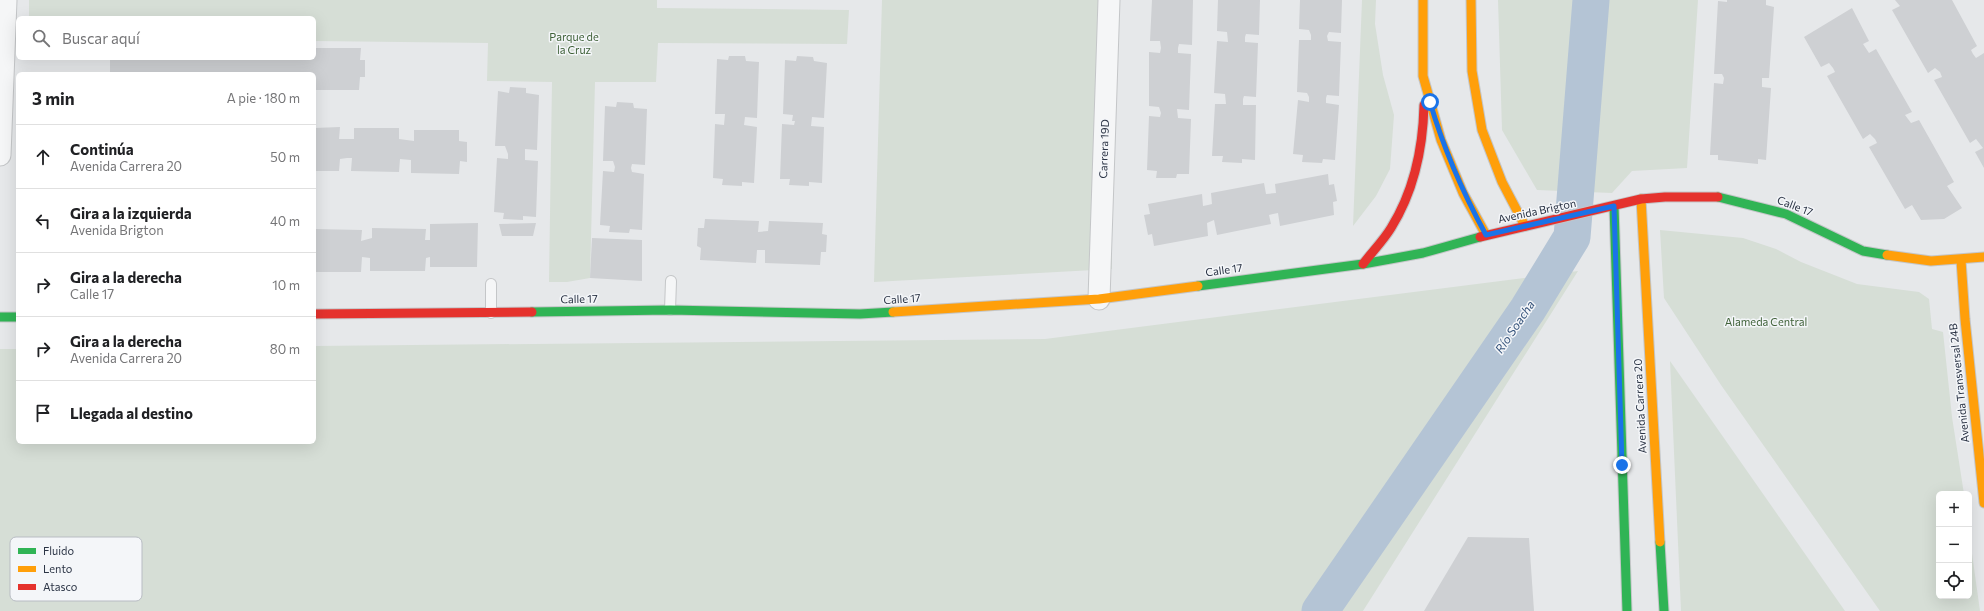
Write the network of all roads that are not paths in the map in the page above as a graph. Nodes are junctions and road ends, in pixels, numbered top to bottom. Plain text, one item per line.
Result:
1 (6, 0) edge
2 (1109, 0) edge
3 (1423, 0) edge
4 (1472, 0) edge
5 (1423, 76) junction
6 (0, 155) edge
7 (1641, 199) junction
8 (1614, 206) junction
9 (1594, 211) joint
10 (1525, 226) junction
11 (1486, 235) junction
12 (1984, 257) edge
13 (1961, 260) junction
14 (1363, 264) junction
15 (671, 280) dead end
16 (491, 284) dead end
17 (1099, 299) junction
18 (670, 310) junction
19 (491, 313) junction
20 (316, 314) edge
21 (0, 317) edge
22 (16, 317) edge
23 (1984, 503) edge
24 (1627, 611) edge
25 (1664, 611) edge

1 - 6 street
2 - 17 street, Carrera 19D
3 - 5 street
4 - 10 street
5 - 11 street
5 - 14 street
7 - 8 street, Calle 17
7 - 13 street, Calle 17
7 - 25 street, Avenida Carrera 20
8 - 9 street, Calle 17
8 - 24 street, Avenida Carrera 20
9 - 10 street, Avenida Brigton
10 - 11 street, Avenida Brigton
11 - 14 street, Calle 17
12 - 13 street, Calle 17
13 - 23 street, Avenida Transversal 24B
14 - 17 street, Calle 17
15 - 18 lane
16 - 19 lane
17 - 18 street, Calle 17
18 - 19 street, Calle 17
19 - 20 street, Calle 17
21 - 22 street

